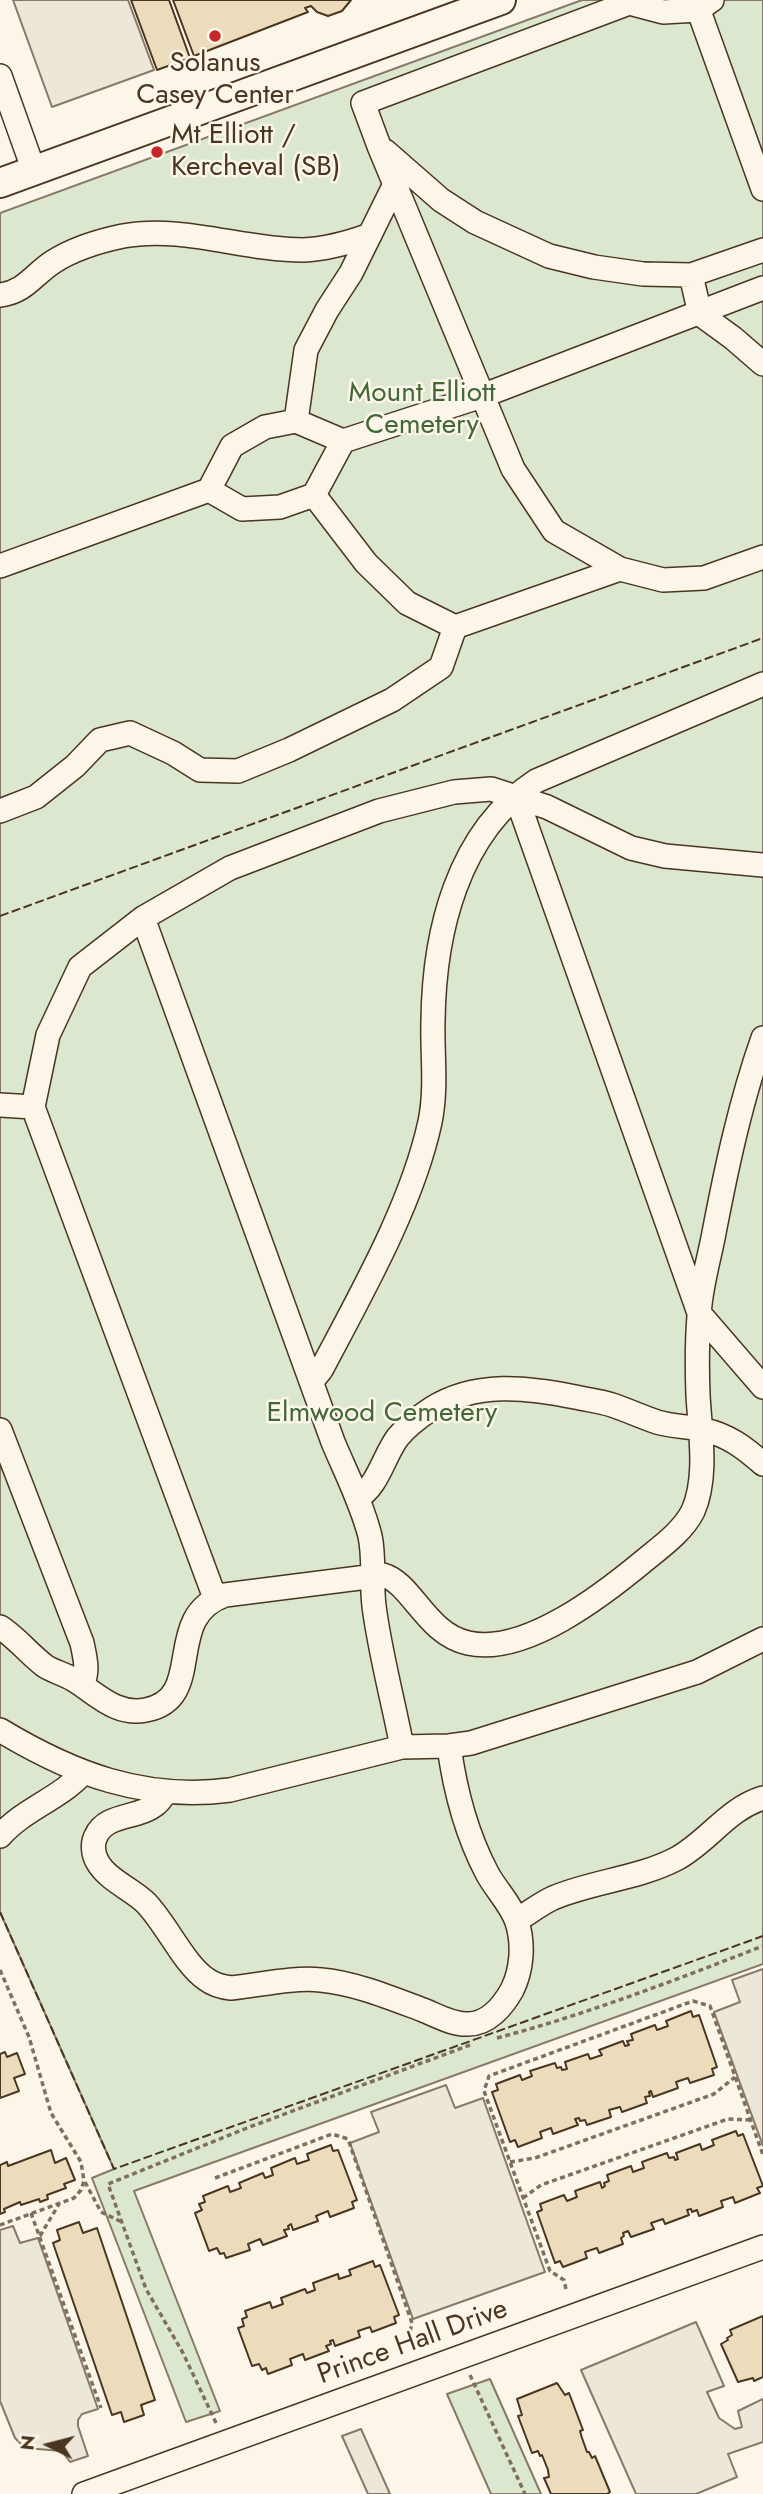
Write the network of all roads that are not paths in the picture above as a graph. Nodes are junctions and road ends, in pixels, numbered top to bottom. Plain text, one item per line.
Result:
1 (501, 0) edge
2 (702, 3) edge
3 (0, 76) edge
4 (379, 146) junction
5 (34, 171) junction
6 (0, 183) edge
7 (395, 184) junction
8 (763, 189) edge
9 (370, 235) junction
10 (763, 250) edge
11 (691, 275) junction
12 (763, 288) edge
13 (0, 295) edge
14 (700, 314) junction
15 (763, 364) edge
16 (482, 396) junction
17 (296, 421) junction
18 (343, 441) junction
19 (209, 490) junction
20 (314, 495) junction
21 (763, 557) edge
22 (0, 566) edge
23 (620, 569) junction
24 (455, 627) junction
25 (763, 684) edge
26 (516, 796) junction
27 (0, 811) edge
28 (763, 865) edge
29 (143, 918) junction
30 (763, 1038) edge
31 (0, 1105) edge
32 (33, 1107) junction
33 (699, 1313) junction
34 (312, 1381) junction
35 (763, 1387) edge
36 (701, 1429) junction
37 (0, 1430) edge
38 (763, 1464) edge
39 (357, 1498) junction
40 (373, 1577) junction
41 (215, 1598) junction
42 (0, 1627) edge
43 (763, 1639) edge
44 (82, 1685) junction
45 (0, 1730) edge
46 (449, 1746) junction
47 (402, 1747) junction
48 (83, 1773) junction
49 (166, 1791) junction
50 (763, 1798) edge
51 (0, 1836) edge
52 (517, 1920) junction
53 (763, 2247) edge
54 (84, 2494) edge

1 - 5 main road
2 - 4 street
2 - 8 street
3 - 5 street
4 - 7 street
4 - 11 street
5 - 6 main road
7 - 9 street
7 - 16 street
9 - 13 street
9 - 17 street
10 - 11 street
11 - 14 street
12 - 14 street
14 - 15 street
14 - 16 street
16 - 18 street
16 - 23 street
17 - 18 street
17 - 19 street
18 - 20 street
19 - 20 street
19 - 22 street
20 - 24 street
21 - 23 street
23 - 24 street
24 - 27 street
25 - 26 street
26 - 28 street
26 - 29 street
26 - 33 street
26 - 34 street
29 - 32 street
29 - 34 street
30 - 33 street
31 - 32 street
32 - 41 street
33 - 35 street
33 - 36 street
34 - 39 street
36 - 38 street
36 - 39 street
36 - 40 street
37 - 44 street
39 - 40 street
40 - 41 street
40 - 47 street
41 - 44 street
42 - 44 street
43 - 46 street
45 - 48 street
46 - 47 street
46 - 52 street
47 - 49 street
48 - 49 street
48 - 51 street
49 - 52 street
50 - 52 street
53 - 54 street, Prince Hall Drive

